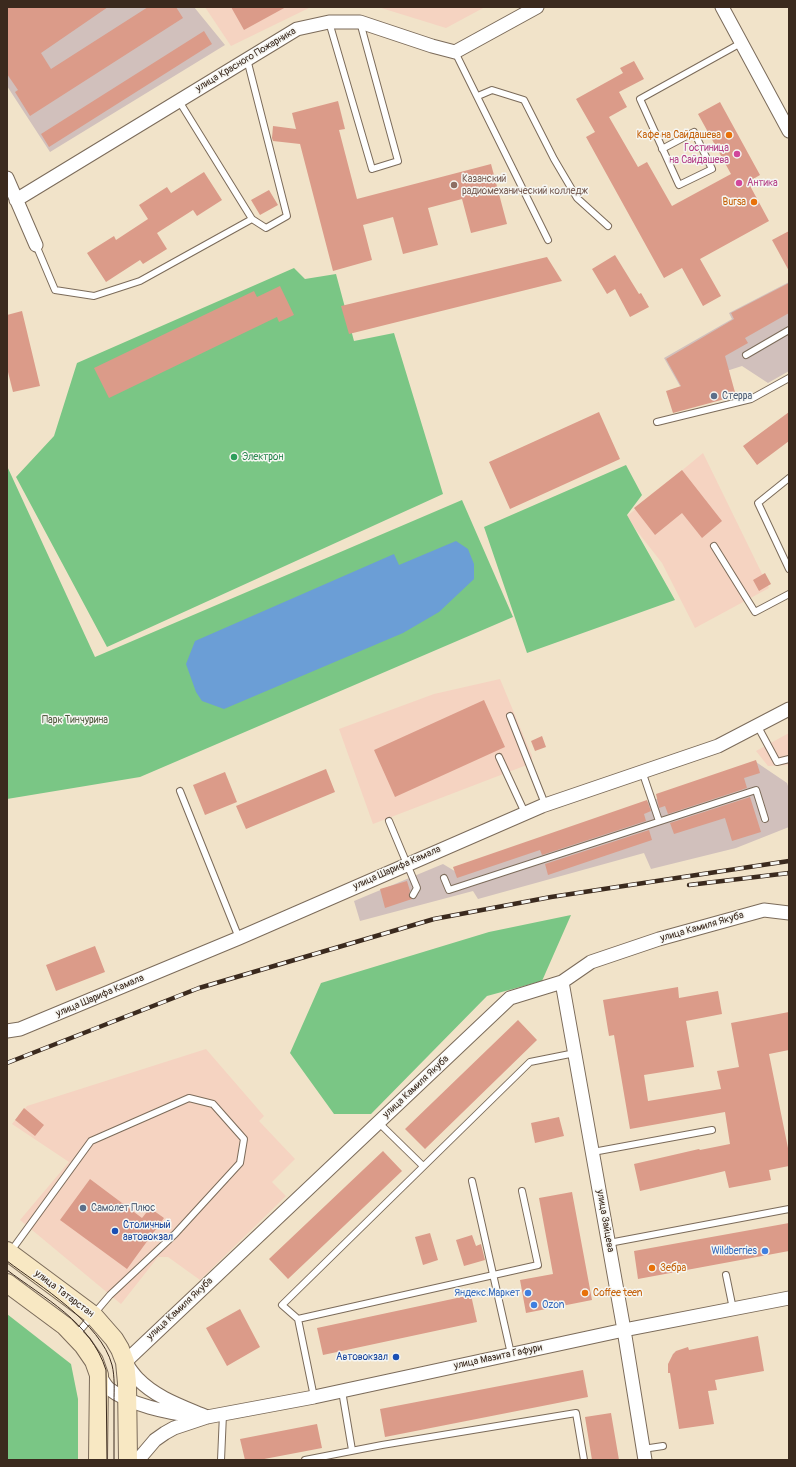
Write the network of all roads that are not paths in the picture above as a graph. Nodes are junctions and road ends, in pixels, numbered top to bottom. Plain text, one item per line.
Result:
1 (537, 7) edge
2 (722, 7) edge
3 (329, 22) junction
4 (360, 22) junction
5 (741, 43) junction
6 (455, 52) junction
7 (247, 59) junction
8 (478, 96) junction
9 (178, 101) junction
10 (789, 130) edge
11 (662, 149) junction
12 (7, 178) edge
13 (16, 200) junction
14 (252, 219) junction
15 (608, 226) dead end
16 (548, 240) dead end
17 (36, 245) joint
18 (789, 330) edge
19 (746, 355) dead end
20 (789, 378) edge
21 (657, 422) dead end
22 (789, 478) edge
23 (714, 546) dead end
24 (789, 569) edge
25 (789, 594) edge
26 (789, 709) edge
27 (510, 716) dead end
28 (757, 725) junction
29 (499, 757) dead end
30 (789, 759) edge
31 (642, 772) junction
32 (180, 791) dead end
33 (545, 804) junction
34 (525, 813) junction
35 (765, 819) dead end
36 (389, 821) dead end
37 (659, 821) junction
38 (408, 864) junction
39 (444, 878) dead end
40 (413, 895) dead end
41 (789, 913) edge
42 (239, 938) junction
43 (562, 982) junction
44 (7, 1031) edge
45 (576, 1053) junction
46 (378, 1122) junction
47 (712, 1130) dead end
48 (593, 1152) junction
49 (423, 1166) junction
50 (472, 1181) dead end
51 (522, 1191) dead end
52 (789, 1210) edge
53 (609, 1243) junction
54 (8, 1252) edge
55 (494, 1275) junction
56 (726, 1275) dead end
57 (7, 1283) edge
58 (789, 1298) edge
59 (733, 1309) junction
60 (93, 1315) junction
61 (298, 1319) junction
62 (624, 1330) junction
63 (74, 1336) junction
64 (511, 1354) junction
65 (125, 1362) junction
66 (99, 1375) junction
67 (342, 1391) junction
68 (314, 1397) junction
69 (128, 1399) junction
70 (223, 1414) junction
71 (207, 1417) junction
72 (663, 1446) dead end
73 (352, 1450) junction
74 (644, 1454) edge
75 (98, 1460) edge
76 (128, 1460) edge
77 (138, 1460) edge
78 (221, 1460) edge
79 (305, 1460) edge
80 (584, 1460) edge

1 - 6 street
2 - 5 street
3 - 4 street, улица Красного Пожарника
3 - 4 lane
3 - 7 street, улица Красного Пожарника
4 - 6 street, улица Красного Пожарника
5 - 10 street
5 - 11 lane
6 - 8 lane
7 - 9 street, улица Красного Пожарника
7 - 14 lane
8 - 15 lane
8 - 16 lane
9 - 13 street, улица Красного Пожарника
9 - 14 lane
11 - 11 lane
12 - 13 street
13 - 17 street
14 - 17 lane
18 - 19 lane
20 - 21 lane
22 - 24 lane
23 - 25 lane
26 - 28 street, улица Шарифа Камала
27 - 33 lane
28 - 30 lane
28 - 31 street, улица Шарифа Камала
29 - 34 lane
31 - 33 street, улица Шарифа Камала
31 - 37 lane
32 - 42 lane
33 - 34 street, улица Шарифа Камала
34 - 38 street, улица Шарифа Камала
35 - 37 lane
36 - 38 lane
37 - 39 lane
38 - 40 lane
38 - 42 street, улица Шарифа Камала
41 - 43 street, улица Камиля Якуба
42 - 44 street, улица Шарифа Камала
43 - 45 street, улица Зайцева
43 - 46 street, улица Камиля Якуба
45 - 48 street, улица Зайцева
45 - 49 lane
46 - 49 lane
46 - 65 street, улица Камиля Якуба
47 - 48 lane
48 - 53 street, улица Зайцева
49 - 61 lane
50 - 55 lane
51 - 55 lane
52 - 53 lane
53 - 62 street, улица Зайцева
54 - 60 main road, улица Татарстан
54 - 60 lane
55 - 61 lane
55 - 64 lane
56 - 59 lane
57 - 63 main road
58 - 59 street, улица Мазита Гафури
59 - 62 street, улица Мазита Гафури
60 - 63 lane
60 - 65 main road, улица Татарстан
61 - 68 lane
62 - 64 street, улица Мазита Гафури
62 - 74 street, улица Зайцева
63 - 66 main road
64 - 67 street, улица Мазита Гафури
65 - 69 main road, улица Татарстан
65 - 71 street
66 - 69 street, улица Мазита Гафури
66 - 75 main road
67 - 68 street, улица Мазита Гафури
67 - 73 lane
68 - 70 street, улица Мазита Гафури
69 - 71 street, улица Мазита Гафури
69 - 76 main road, улица Татарстан
70 - 71 street, улица Мазита Гафури
70 - 78 lane
71 - 77 street, улица Мазита Гафури
72 - 74 lane
73 - 79 lane
73 - 80 lane

